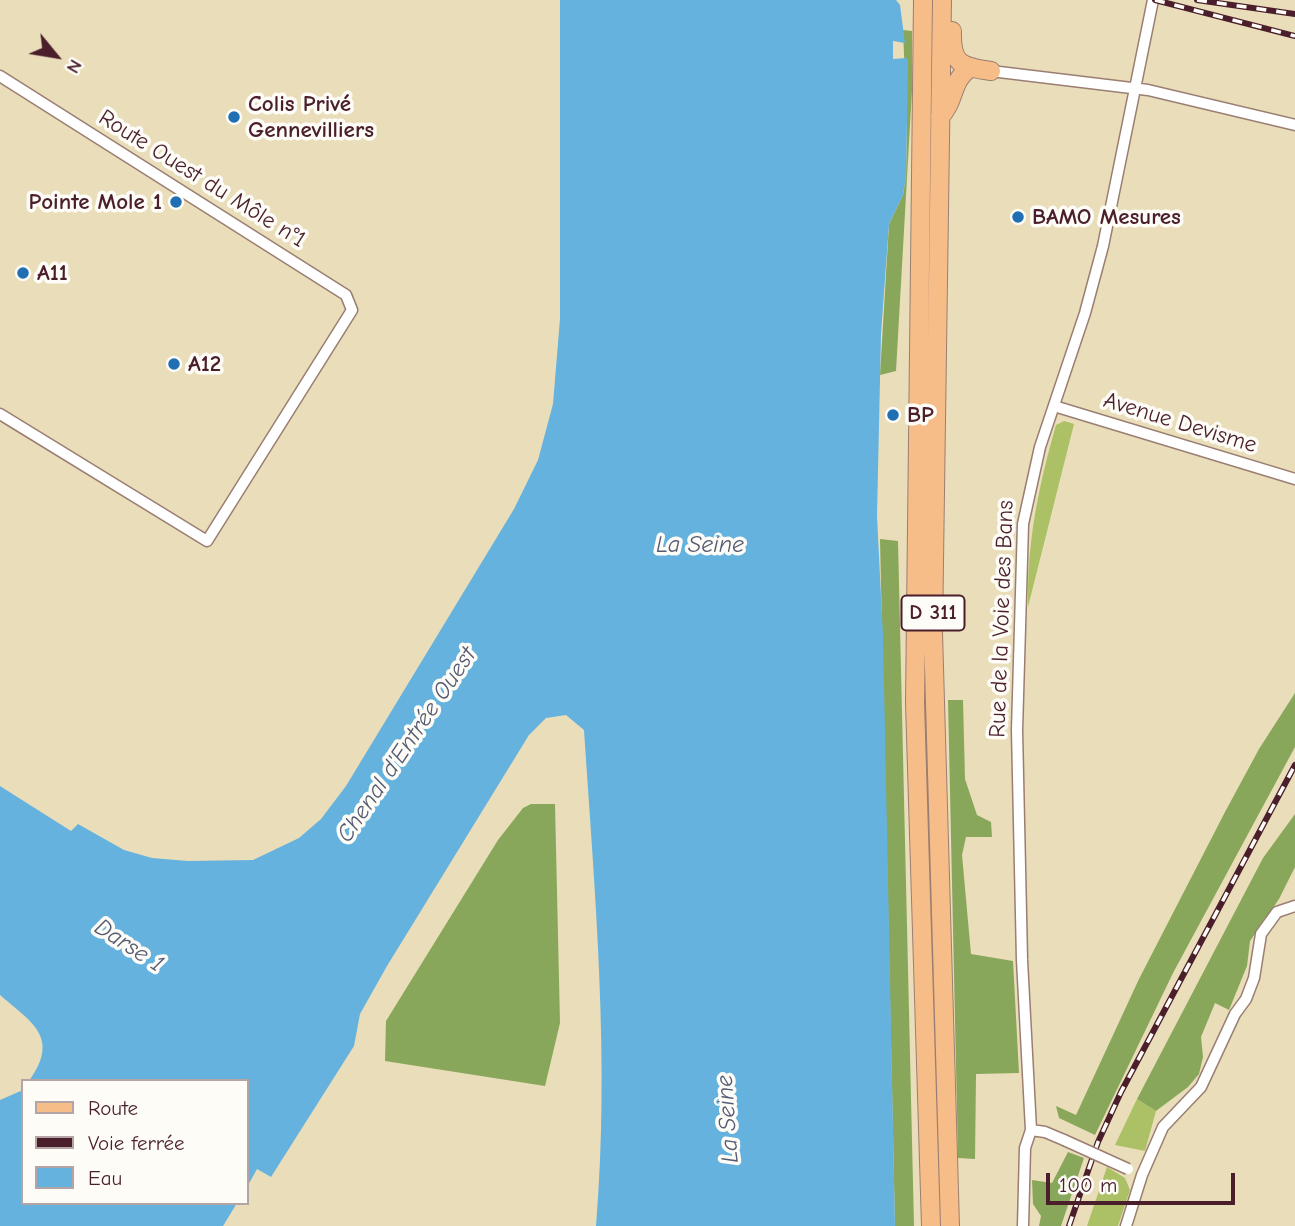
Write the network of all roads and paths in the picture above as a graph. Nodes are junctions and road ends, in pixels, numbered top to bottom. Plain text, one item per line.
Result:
1 (923, 0) edge
2 (942, 0) edge
3 (952, 0) edge
4 (1153, 0) edge
5 (970, 68) junction
6 (991, 71) joint
7 (0, 76) edge
8 (1137, 89) junction
9 (940, 117) junction
10 (1295, 125) edge
11 (1054, 406) junction
12 (0, 414) edge
13 (1295, 479) edge
14 (1295, 906) edge
15 (1031, 1130) junction
16 (1142, 1175) junction
17 (931, 1226) edge
18 (950, 1226) edge
19 (1023, 1226) edge
20 (1126, 1226) edge

1 - 17 main road, D 311
2 - 9 main road, D 311
3 - 5 main road
4 - 8 street, Rue de la Voie des Bans
5 - 6 main road
5 - 9 main road
6 - 8 street
7 - 12 street, Route Ouest du Môle n°1
8 - 10 street
8 - 11 street, Rue de la Voie des Bans
9 - 18 main road, D 311
11 - 13 street, Avenue Devisme
11 - 15 street, Rue de la Voie des Bans
14 - 16 street
15 - 16 street, bridge
15 - 19 street, Rue de la Voie des Bans
16 - 20 street

